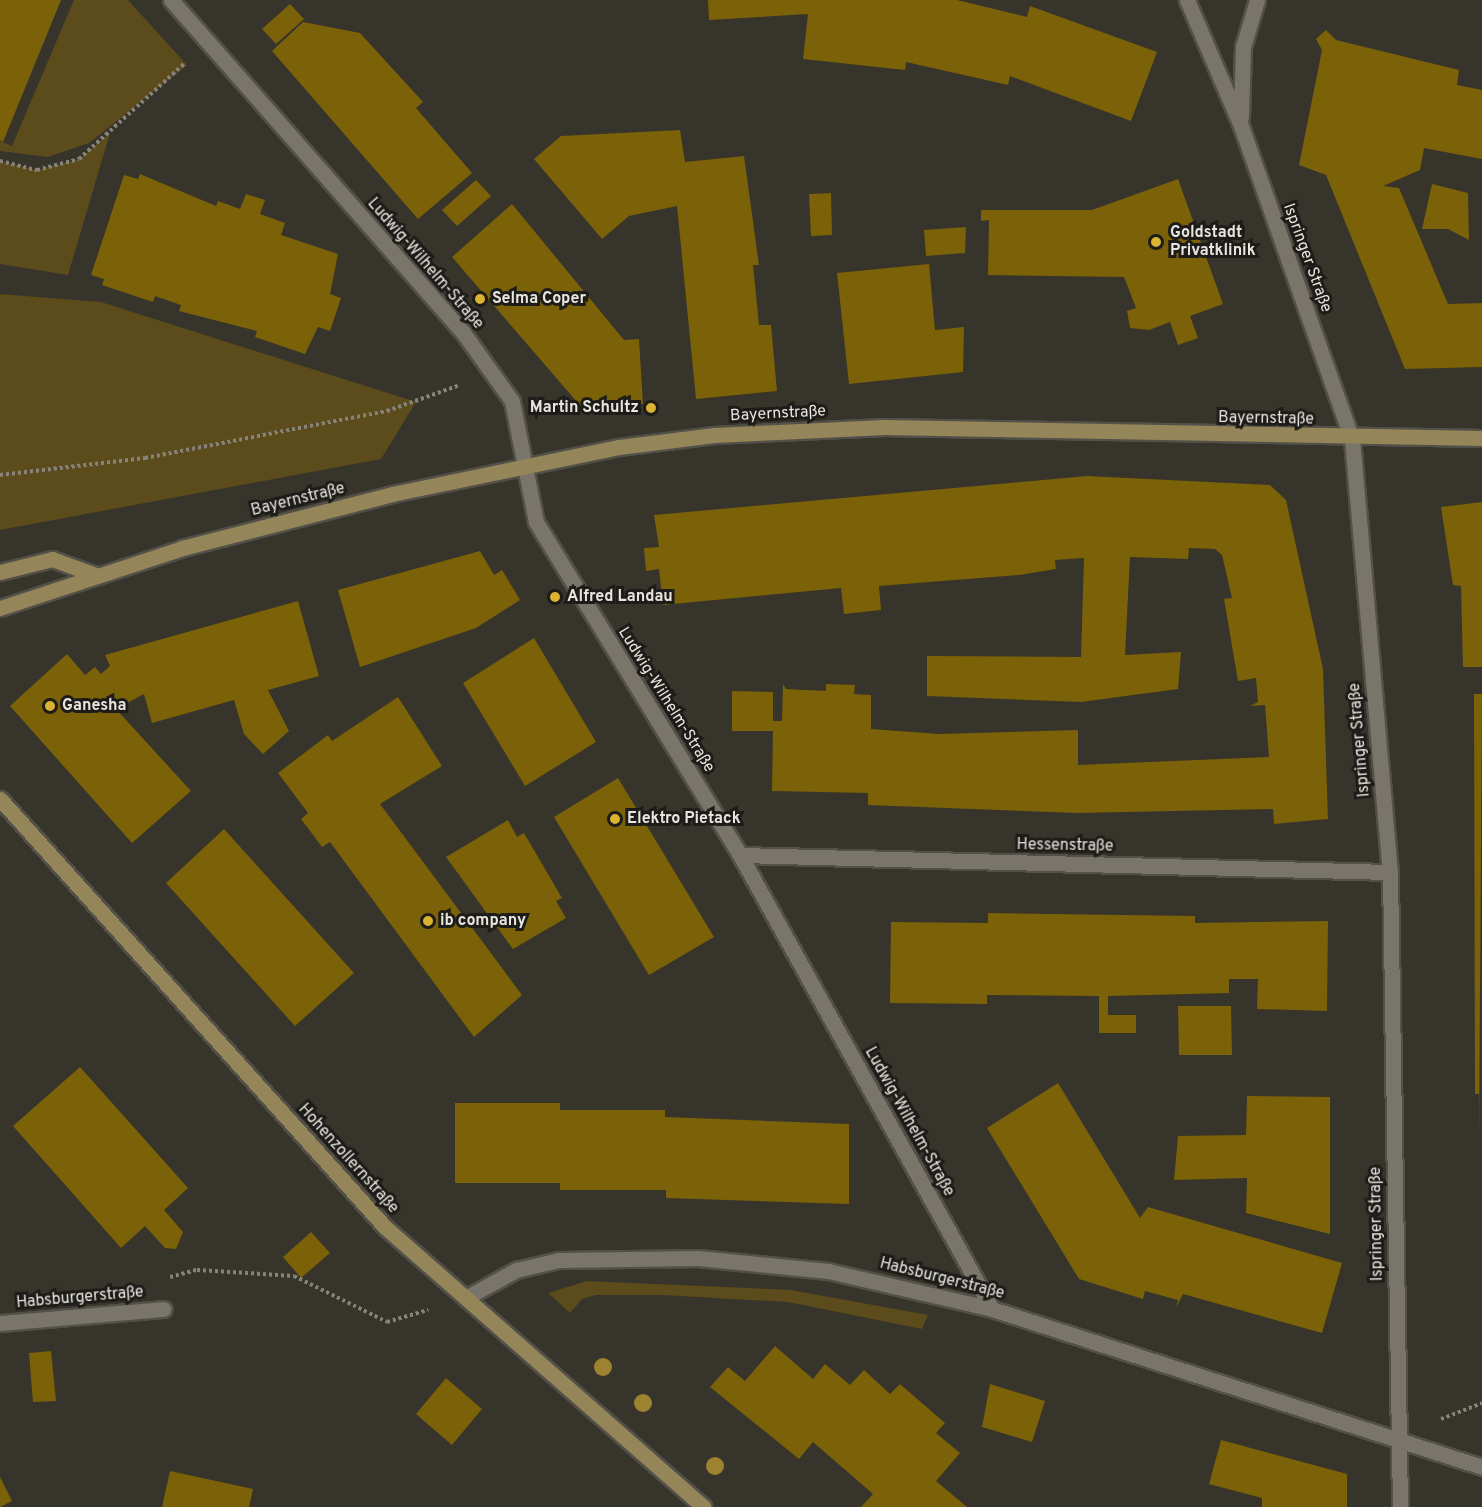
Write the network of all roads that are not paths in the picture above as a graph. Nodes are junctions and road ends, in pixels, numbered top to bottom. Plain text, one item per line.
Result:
1 (171, 0) edge
2 (1187, 0) edge
3 (1257, 0) edge
4 (1241, 126) junction
5 (1482, 438) edge
6 (1352, 439) junction
7 (526, 465) junction
8 (0, 572) edge
9 (93, 574) junction
10 (0, 608) edge
11 (0, 799) edge
12 (740, 855) junction
13 (1390, 872) junction
14 (469, 1296) junction
15 (163, 1309) dead end
16 (992, 1310) junction
17 (0, 1323) edge
18 (1398, 1436) junction
19 (1482, 1467) edge
20 (704, 1507) edge
21 (1400, 1507) edge

1 - 7 street, Ludwig-Wilhelm-Straße
2 - 4 street, Ispringer Straße
3 - 4 street
4 - 6 street, Ispringer Straße
5 - 6 street, Bayernstraße
6 - 7 street, Bayernstraße
6 - 13 street, Ispringer Straße
7 - 9 street, Bayernstraße
7 - 12 street, Ludwig-Wilhelm-Straße
8 - 9 street
9 - 10 street, Bayernstraße
11 - 14 street, Hohenzollernstraße
12 - 13 street, Hessenstraße
12 - 16 street, Ludwig-Wilhelm-Straße
13 - 18 street, Ispringer Straße
14 - 16 street, Habsburgerstraße
14 - 20 street, Hohenzollernstraße
15 - 17 street, Habsburgerstraße
16 - 18 street, Habsburgerstraße
18 - 19 street, Habsburgerstraße
18 - 21 street, Ispringer Straße

